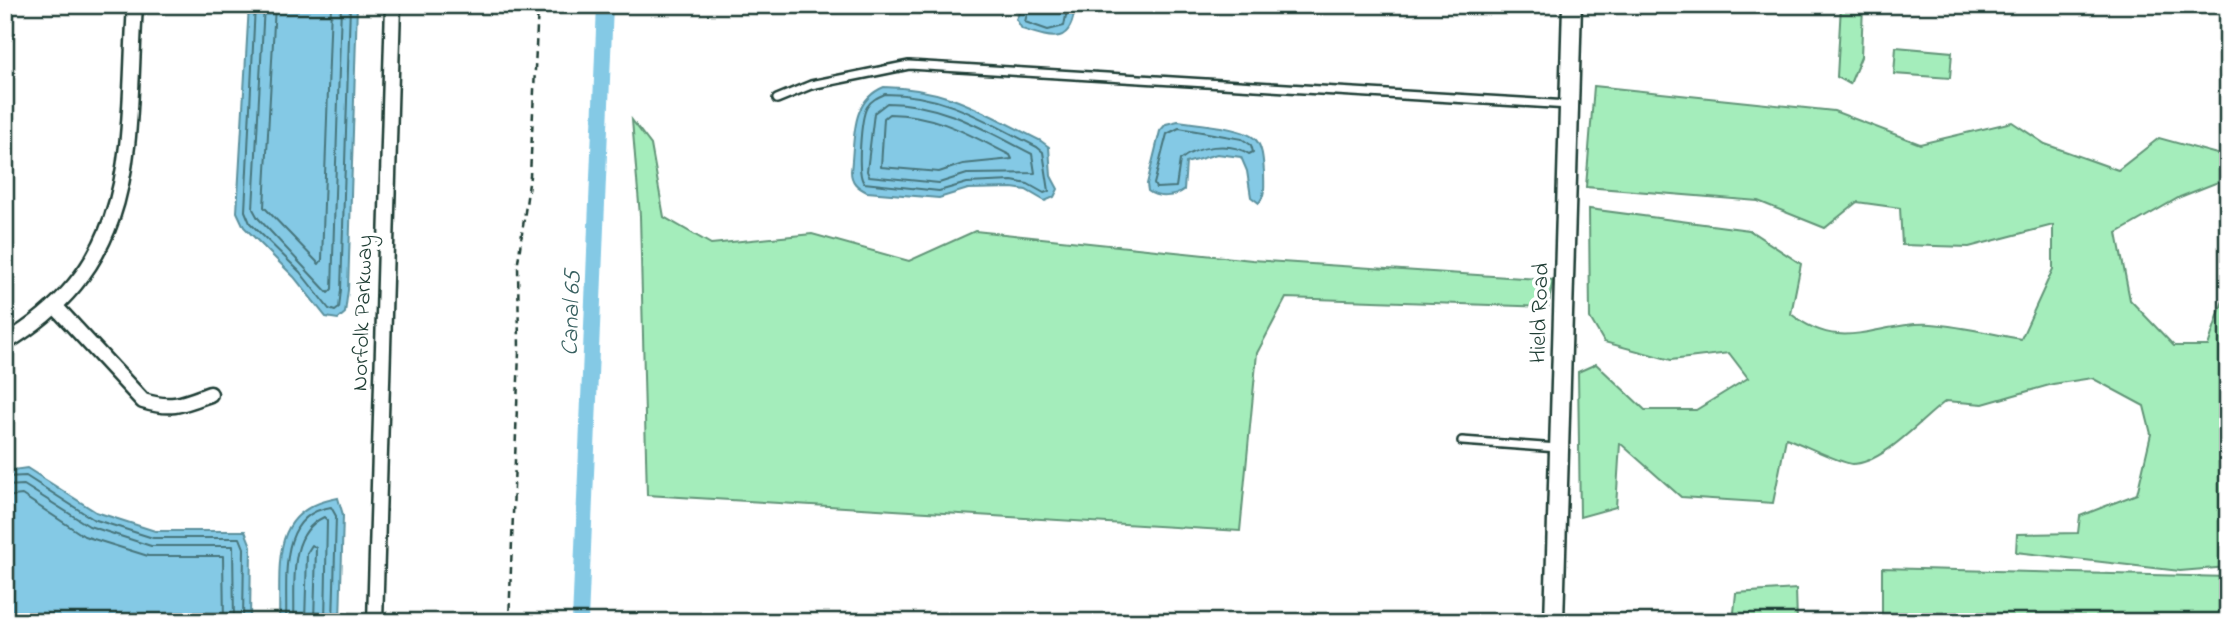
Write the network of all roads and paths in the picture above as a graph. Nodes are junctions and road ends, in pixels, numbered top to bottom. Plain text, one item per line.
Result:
1 (135, 5) edge
2 (393, 5) edge
3 (538, 5) edge
4 (1572, 5) edge
5 (777, 99) dead end
6 (1569, 105) junction
7 (55, 306) junction
8 (5, 343) edge
9 (211, 394) dead end
10 (1462, 441) dead end
11 (1559, 448) junction
12 (375, 622) edge
13 (509, 622) edge
14 (1553, 622) edge

1 - 7 street
2 - 12 street, Norfolk Parkway
3 - 13 path
4 - 6 street, Hield Road
5 - 6 lane
6 - 11 street, Hield Road
7 - 8 street
7 - 9 street
10 - 11 lane
11 - 14 street, Hield Road

